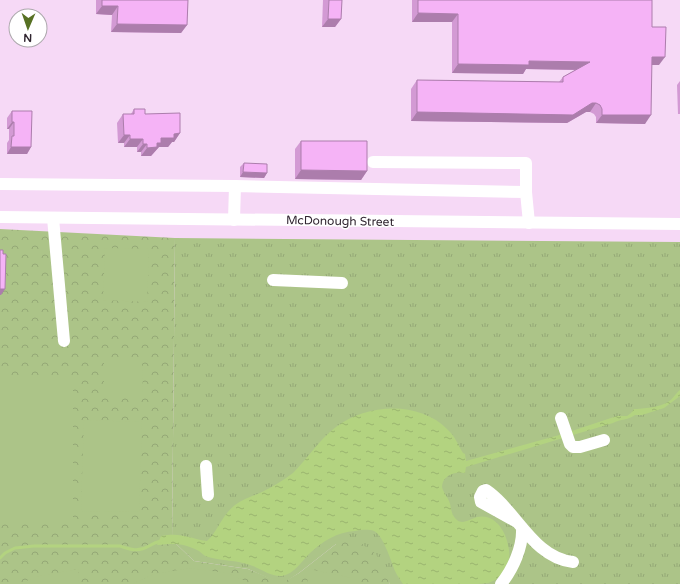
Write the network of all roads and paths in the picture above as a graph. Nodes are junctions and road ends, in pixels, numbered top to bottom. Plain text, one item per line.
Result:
1 (373, 162) dead end
2 (0, 184) edge
3 (236, 186) junction
4 (526, 192) junction
5 (0, 217) edge
6 (53, 218) junction
7 (234, 220) junction
8 (529, 223) junction
9 (680, 224) edge
10 (273, 280) dead end
11 (342, 283) dead end
12 (64, 342) dead end
13 (562, 422) dead end
14 (604, 440) dead end
15 (206, 466) dead end
16 (208, 495) dead end
17 (573, 562) dead end
18 (501, 584) edge

1 - 4 street
2 - 3 street
3 - 4 street
3 - 7 street
4 - 8 street
5 - 6 street, McDonough Street
6 - 7 street, McDonough Street
6 - 12 street
7 - 8 street, McDonough Street
8 - 9 street, McDonough Street
10 - 11 street
13 - 14 street
15 - 16 street
17 - 18 street

